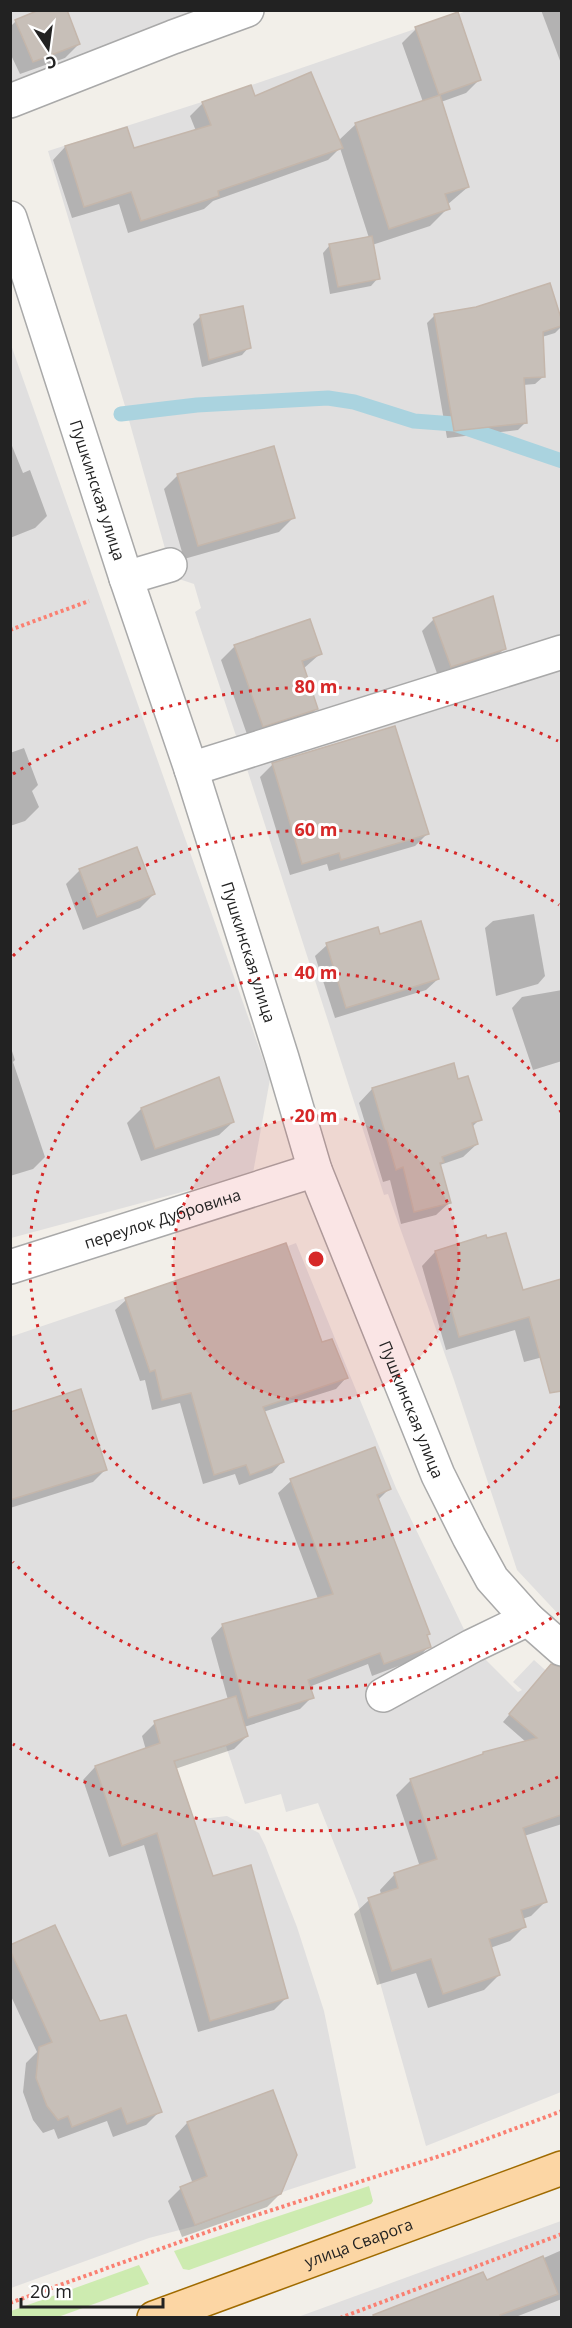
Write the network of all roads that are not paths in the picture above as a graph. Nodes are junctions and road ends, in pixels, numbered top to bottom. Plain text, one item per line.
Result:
1 (247, 10) edge
2 (10, 101) edge
3 (10, 219) edge
4 (170, 565) dead end
5 (126, 578) junction
6 (561, 651) edge
7 (191, 768) junction
8 (315, 1170) junction
9 (10, 1267) edge
10 (528, 1619) junction
11 (561, 1649) edge
12 (383, 1695) dead end
13 (561, 2168) edge
14 (154, 2318) edge

1 - 2 street
3 - 5 street, Пушкинская улица
4 - 5 street
5 - 7 street, Пушкинская улица
6 - 7 street
7 - 8 street, Пушкинская улица
8 - 9 street, переулок Дубровина
8 - 10 street, Пушкинская улица
10 - 11 street, Пушкинская улица
10 - 12 street
13 - 14 main road, улица Сварога

